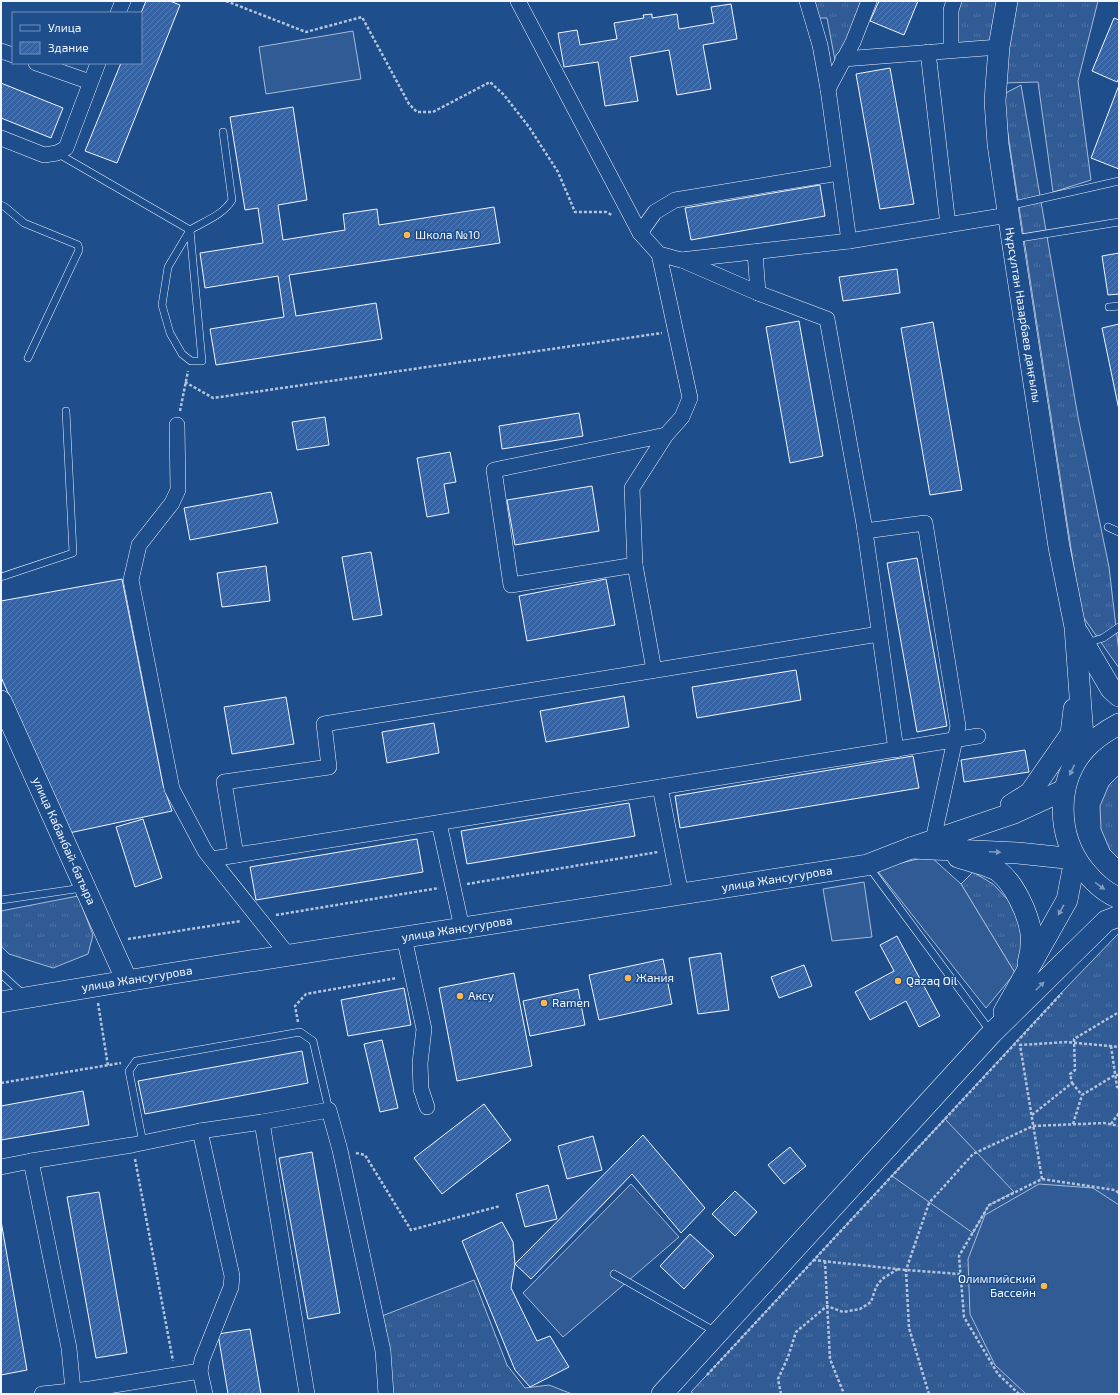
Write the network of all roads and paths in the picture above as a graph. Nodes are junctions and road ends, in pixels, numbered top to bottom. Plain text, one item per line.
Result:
1 (124, 1) edge
2 (226, 1) edge
3 (518, 1) edge
4 (807, 1) edge
5 (869, 1) edge
6 (954, 1) edge
7 (1007, 1) edge
8 (118, 12) edge
9 (999, 47) junction
10 (951, 50) junction
11 (1, 51) edge
12 (928, 52) junction
13 (12, 55) edge
14 (843, 59) junction
15 (39, 64) edge
16 (98, 64) edge
17 (90, 82) junction
18 (828, 89) junction
19 (223, 132) dead end
20 (1, 138) edge
21 (57, 153) junction
22 (839, 173) junction
23 (1119, 181) edge
24 (1, 205) edge
25 (1008, 211) junction
26 (1119, 222) edge
27 (948, 225) junction
28 (190, 230) junction
29 (640, 233) junction
30 (1012, 239) junction
31 (849, 241) junction
32 (756, 252) junction
33 (659, 254) junction
34 (681, 260) junction
35 (758, 293) junction
36 (1119, 306) edge
37 (1109, 307) dead end
38 (676, 331) junction
39 (28, 358) dead end
40 (191, 361) junction
41 (185, 382) junction
42 (66, 410) dead end
43 (177, 425) joint
44 (666, 435) junction
45 (1108, 527) dead end
46 (865, 531) junction
47 (1119, 532) edge
48 (635, 565) junction
49 (1, 577) edge
50 (1119, 627) edge
51 (879, 634) junction
52 (1080, 636) junction
53 (1079, 667) junction
54 (1100, 669) junction
55 (654, 670) junction
56 (1119, 683) edge
57 (1119, 696) edge
58 (1, 701) edge
59 (1119, 724) edge
60 (978, 736) dead end
61 (956, 740) junction
62 (896, 750) junction
63 (1084, 750) junction
64 (660, 787) junction
65 (1064, 790) junction
66 (439, 823) junction
67 (978, 825) junction
68 (933, 845) junction
69 (672, 850) junction
70 (236, 855) junction
71 (212, 859) junction
72 (1075, 859) junction
73 (867, 865) junction
74 (453, 886) junction
75 (85, 887) junction
76 (681, 894) junction
77 (1119, 898) edge
78 (1, 900) edge
79 (1119, 916) edge
80 (259, 918) junction
81 (1119, 922) edge
82 (462, 928) junction
83 (1094, 933) junction
84 (404, 937) junction
85 (110, 942) junction
86 (288, 955) junction
87 (1, 974) edge
88 (412, 975) junction
89 (1022, 980) junction
90 (127, 981) junction
91 (96, 986) junction
92 (1065, 989) dead end
93 (27, 998) junction
94 (1, 1002) edge
95 (1119, 1012) edge
96 (300, 1032) junction
97 (992, 1034) junction
98 (1074, 1042) junction
99 (1111, 1046) junction
100 (1119, 1047) edge
101 (136, 1061) junction
102 (108, 1066) junction
103 (1117, 1075) edge
104 (1, 1083) edge
105 (1072, 1083) junction
106 (1119, 1088) edge
107 (1082, 1095) junction
108 (427, 1107) dead end
109 (328, 1110) junction
110 (1119, 1113) edge
111 (1031, 1116) junction
112 (262, 1122) junction
113 (1073, 1124) junction
114 (1111, 1124) junction
115 (1033, 1126) junction
116 (1119, 1126) edge
117 (200, 1131) junction
118 (137, 1144) junction
119 (340, 1150) junction
120 (31, 1161) junction
121 (1, 1166) edge
122 (1042, 1179) junction
123 (1119, 1193) edge
124 (500, 1206) dead end
125 (813, 1260) junction
126 (825, 1261) junction
127 (898, 1269) junction
128 (906, 1270) junction
129 (614, 1274) dead end
130 (960, 1274) junction
131 (827, 1306) junction
132 (718, 1333) junction
133 (200, 1371) junction
134 (176, 1375) junction
135 (705, 1377) dead end
136 (73, 1390) junction
137 (664, 1393) edge
138 (42, 1394) edge
139 (205, 1394) edge
140 (307, 1394) edge
141 (386, 1394) edge
142 (781, 1394) edge
143 (844, 1394) edge
144 (929, 1394) edge
145 (1019, 1394) edge

1 - 8 street
2 - 29 path
3 - 29 street
4 - 18 street
5 - 14 street
6 - 10 street
7 - 9 main road, Нұрсұлтан Назарбаев даңғылы
9 - 10 street
9 - 25 main road, Нұрсұлтан Назарбаев даңғылы
10 - 12 street
11 - 13 street
12 - 14 street
12 - 27 street
14 - 18 street
15 - 17 street
16 - 17 street
17 - 21 street
18 - 22 street
19 - 28 lane
20 - 21 street
21 - 28 lane
22 - 29 street
22 - 31 street
23 - 25 lane
24 - 39 lane
25 - 27 street
25 - 30 main road, Нұрсұлтан Назарбаев даңғылы
26 - 30 lane
27 - 31 street
28 - 40 lane
28 - 40 lane
29 - 33 street
30 - 52 main road, Нұрсұлтан Назарбаев даңғылы
31 - 32 street
32 - 34 street
32 - 35 street
33 - 34 street
33 - 38 street
34 - 35 street
35 - 46 street
36 - 37 lane
38 - 41 path
38 - 44 street
40 - 41 path
41 - 43 path
42 - 49 lane
43 - 71 street
44 - 48 street
44 - 48 street
45 - 47 lane
46 - 51 street
46 - 61 street
48 - 55 street
50 - 52 lane
51 - 55 street
51 - 62 street
52 - 53 main road
52 - 54 main road
53 - 63 main road
53 - 67 main road
54 - 56 main road
54 - 57 main road
55 - 70 street
58 - 75 main road, улица Кабанбай-батыра
59 - 63 main road
60 - 61 street
61 - 62 street
61 - 68 street
62 - 64 street
63 -> 65 main road
64 - 66 street
64 - 69 street
65 - 67 main road, улица Жансугурова
65 - 72 main road
66 - 70 street
66 - 74 street
67 - 68 main road, улица Жансугурова
68 -> 72 main road, улица Жансугурова
68 - 73 main road, улица Жансугурова
68 - 89 main road
69 - 74 path
69 - 76 street
70 - 71 street
71 - 80 street
72 -> 77 main road
72 -> 89 main road
73 - 76 main road, улица Жансугурова
73 - 97 lane
74 - 80 path
74 - 82 street
75 - 78 lane
75 - 85 main road, улица Кабанбай-батыра
76 - 82 main road, улица Жансугурова
79 - 83 main road
80 - 85 path
80 - 86 street
81 - 83 main road
82 - 84 main road, улица Жансугурова
97 -> 83 main road
84 - 86 main road, улица Жансугурова
84 - 88 street
85 - 90 main road, улица Кабанбай-батыра
86 - 90 main road, улица Жансугурова
87 - 93 lane
88 - 96 path
88 - 108 street
89 - 97 main road
90 - 91 main road, улица Жансугурова
91 - 93 main road, улица Жансугурова
91 - 102 path
92 - 125 path
93 - 94 main road, улица Жансугурова
95 - 98 path
96 - 101 lane
96 - 109 lane
97 - 132 main road
98 - 99 path
98 - 105 path
98 - 111 path
99 - 100 path
99 - 103 path
101 - 102 path
101 - 118 lane
102 - 104 path
103 - 106 path
103 - 107 path
105 - 107 path
105 - 111 path
107 - 113 path
109 - 112 street
109 - 119 street
110 - 114 path
111 - 115 path
112 - 117 street
112 - 140 street
113 - 114 path
113 - 115 path
114 - 116 path
115 - 122 path
115 - 128 path
117 - 118 street
117 - 133 street
118 - 120 street
118 - 134 path
119 - 124 path
119 - 141 street
120 - 121 street
120 - 136 street
122 - 123 path
122 - 130 path
125 - 126 path
125 - 135 path
126 - 127 path
126 - 131 path
127 - 128 path
127 - 131 path
128 - 130 path
128 - 144 path
129 - 132 lane
130 - 145 path
131 - 142 path
131 - 143 path
132 - 137 main road
133 - 134 street
133 - 139 street
134 - 136 street
136 - 138 street

